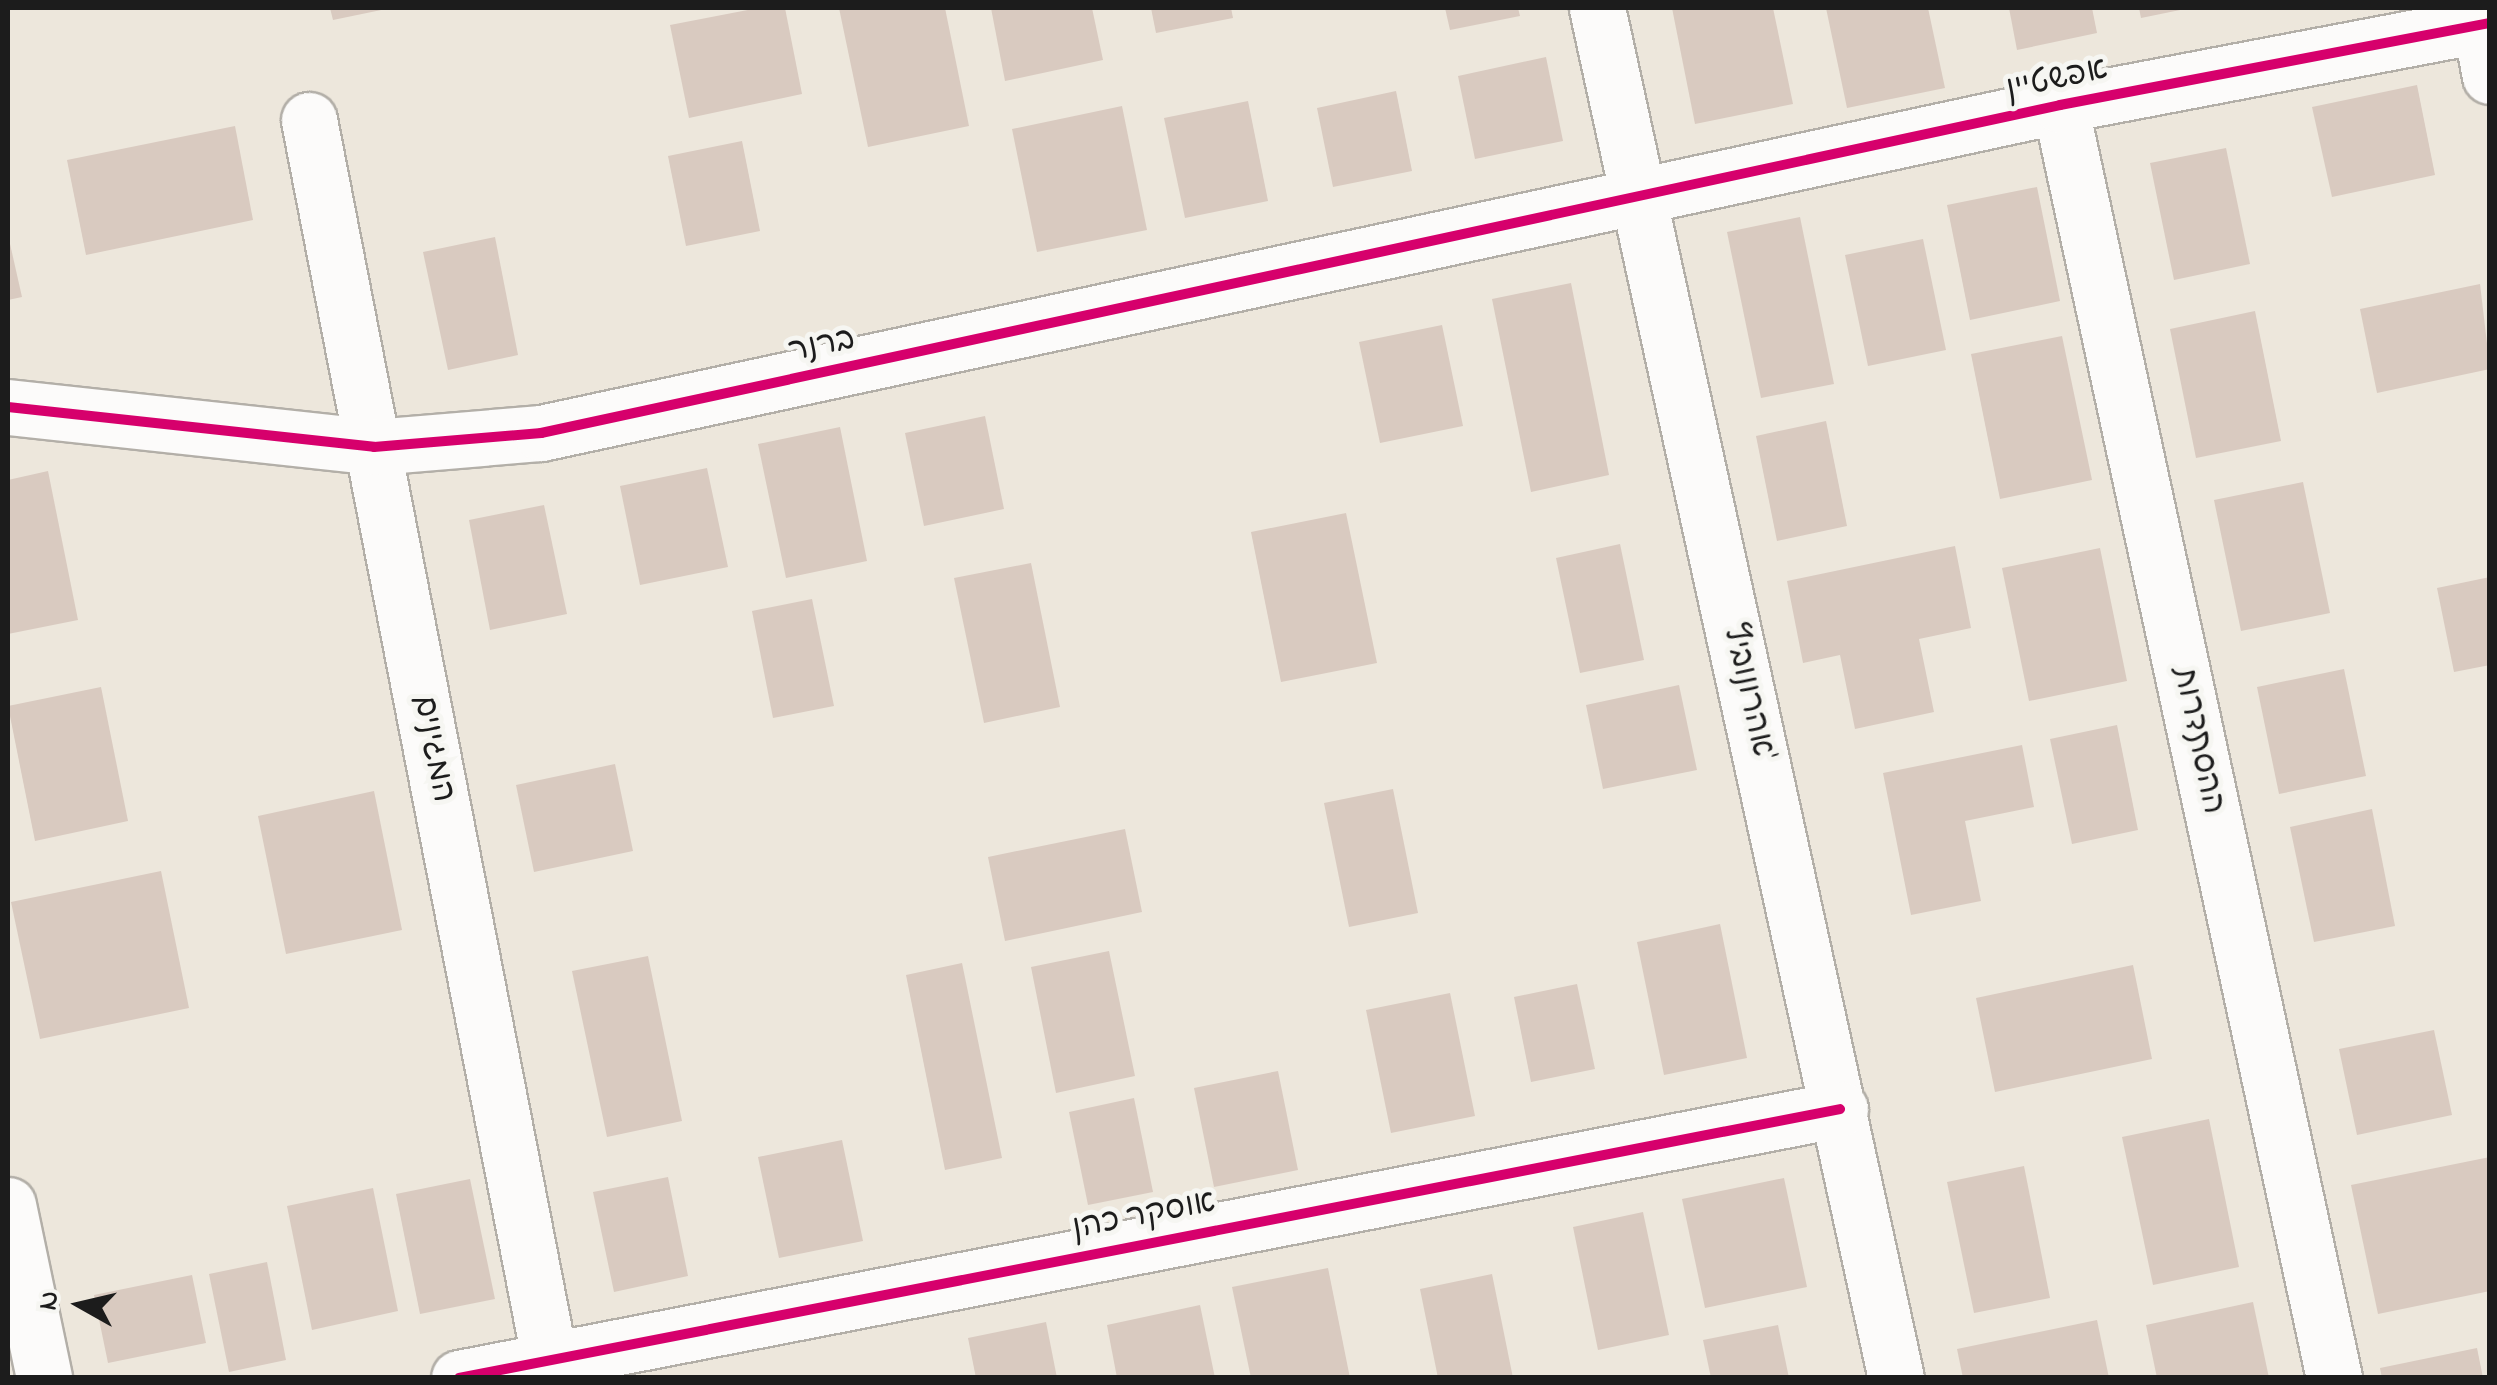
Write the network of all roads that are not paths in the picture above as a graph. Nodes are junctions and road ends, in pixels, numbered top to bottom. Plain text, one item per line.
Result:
1 (1596, 8) edge
2 (2486, 41) edge
3 (2060, 104) junction
4 (309, 120) dead end
5 (1637, 199) junction
6 (8, 407) edge
7 (374, 446) junction
8 (1840, 1108) junction
9 (8, 1205) edge
10 (551, 1368) edge
11 (44, 1378) edge
12 (459, 1378) edge
13 (1896, 1378) edge
14 (2334, 1378) edge

1 - 5 street, אהרונוביץ'
2 - 3 street, אפשטיין
3 - 5 street, אפשטיין
3 - 14 street, ההסתדרות
4 - 7 street, המגינים
5 - 7 street, ברנר
5 - 8 street, אהרונוביץ'
6 - 7 street, ברנר
7 - 10 street, המגינים
8 - 10 street, אוסקר כהן
8 - 13 street, אהרונוביץ'
9 - 11 street
10 - 12 street, אוסקר כהן

